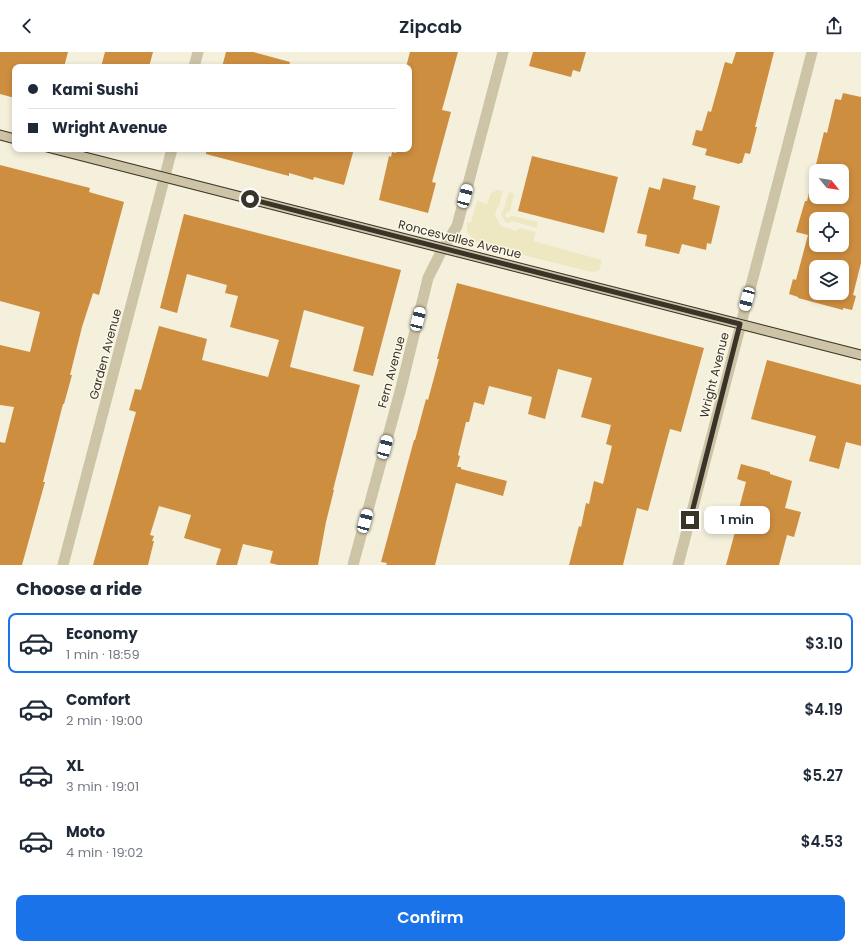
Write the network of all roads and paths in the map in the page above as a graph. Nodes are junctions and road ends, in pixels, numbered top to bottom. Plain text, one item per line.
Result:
1 (198, 52) edge
2 (503, 52) edge
3 (812, 52) edge
4 (195, 64) edge
5 (0, 135) edge
6 (12, 138) edge
7 (66, 152) edge
8 (171, 152) edge
9 (164, 177) junction
10 (443, 248) junction
11 (740, 324) junction
12 (861, 355) edge
13 (63, 565) edge
14 (353, 565) edge
15 (678, 565) edge

1 - 4 street
2 - 10 street, Fern Avenue
3 - 11 street, Wright Avenue
5 - 6 street
7 - 9 street, Roncesvalles Avenue
8 - 9 street, Garden Avenue
9 - 10 street, Roncesvalles Avenue
9 - 13 street, Garden Avenue
10 - 11 street, Roncesvalles Avenue
10 - 14 street, Fern Avenue
11 - 12 street, Roncesvalles Avenue
11 - 15 street, Wright Avenue

